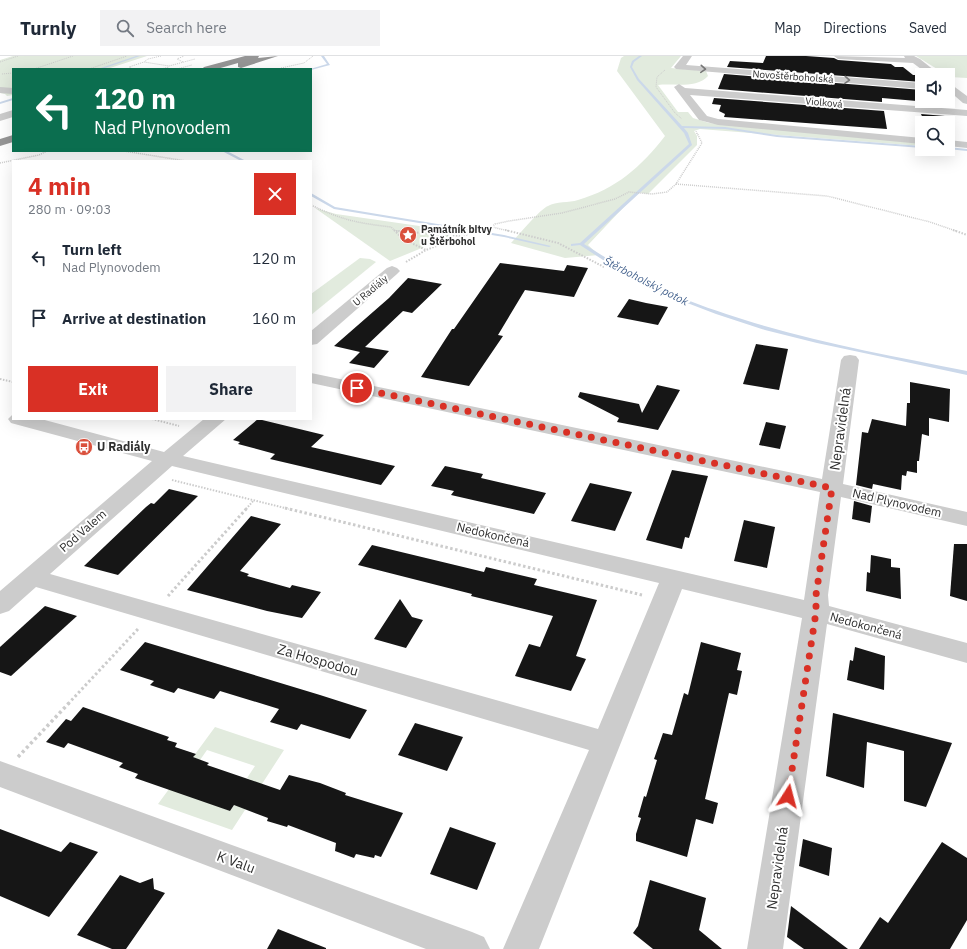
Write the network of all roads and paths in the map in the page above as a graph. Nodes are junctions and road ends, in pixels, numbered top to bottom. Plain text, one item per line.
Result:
1 (18, 56) edge
2 (74, 56) edge
3 (127, 56) edge
4 (161, 56) edge
5 (184, 56) edge
6 (255, 56) edge
7 (274, 56) edge
8 (312, 56) edge
9 (688, 56) edge
10 (838, 56) edge
11 (908, 56) edge
12 (0, 62) edge
13 (144, 62) junction
14 (917, 62) junction
15 (169, 66) junction
16 (679, 67) junction
17 (37, 68) edge
18 (93, 68) edge
19 (131, 68) edge
20 (164, 68) edge
21 (211, 68) edge
22 (230, 68) edge
23 (280, 68) edge
24 (925, 68) edge
25 (12, 73) edge
26 (0, 75) edge
27 (915, 85) edge
28 (0, 90) edge
29 (12, 91) edge
30 (955, 92) edge
31 (967, 101) edge
32 (897, 108) junction
33 (12, 113) edge
34 (967, 113) edge
35 (0, 118) edge
36 (687, 123) dead end
37 (692, 128) dead end
38 (12, 131) edge
39 (0, 136) edge
40 (12, 138) edge
41 (915, 138) edge
42 (915, 140) edge
43 (0, 143) edge
44 (955, 144) edge
45 (967, 145) edge
46 (45, 152) edge
47 (130, 152) edge
48 (15, 160) edge
49 (180, 160) edge
50 (12, 161) edge
51 (0, 163) edge
52 (676, 184) junction
53 (312, 205) edge
54 (492, 227) junction
55 (396, 231) junction
56 (417, 232) junction
57 (967, 235) edge
58 (463, 236) junction
59 (405, 240) junction
60 (426, 250) junction
61 (604, 267) dead end
62 (392, 271) joint
63 (312, 339) edge
64 (850, 360) dead end
65 (312, 378) edge
66 (0, 379) edge
67 (12, 382) edge
68 (0, 414) edge
69 (12, 418) edge
70 (22, 420) edge
71 (215, 420) edge
72 (168, 459) junction
73 (832, 488) junction
74 (254, 500) dead end
75 (967, 519) edge
76 (30, 577) junction
77 (673, 578) junction
78 (0, 605) edge
79 (153, 612) junction
80 (816, 612) junction
81 (967, 653) edge
82 (606, 743) junction
83 (1, 774) edge
84 (472, 949) edge
85 (521, 949) edge
86 (765, 949) edge

1 - 12 path
2 - 17 path
3 - 18 path
4 - 13 path
5 - 15 path
6 - 21 highway
7 - 22 highway
8 - 23 path
9 - 16 street
10 - 14 street, Novoštěrboholská
11 - 14 street
13 - 15 path
13 - 19 path
14 - 24 street
15 - 20 path
16 -> 27 street, Novoštěrboholská
16 - 36 path
25 - 26 path
28 - 29 street
30 - 31 street
32 - 34 street, Violková
32 - 41 street
32 - 42 street, Violková
33 - 35 street
37 - 52 path
38 - 39 highway
40 - 43 highway
44 - 45 street
46 - 48 path
47 - 49 path
50 - 51 path
52 - 54 path
52 - 57 path
53 - 55 path
54 - 58 path
54 - 61 path
55 - 56 path
55 - 59 path
56 - 58 path
56 - 59 path
58 - 60 path
59 - 60 path
60 - 62 path
62 - 63 street, U Radiály
64 - 73 street, Nepravidelná
65 - 73 street, Nad Plynovodem
66 - 67 path
68 - 69 street
70 - 72 street, Nedokončená
71 - 72 street
72 - 76 street, Pod Valem
72 - 77 street, Nedokončená
73 - 75 street, Nad Plynovodem
73 - 80 street, Nepravidelná
74 - 79 path
76 - 78 street, Pod Valem
76 - 79 street, Za Hospodou
77 - 80 street, Nedokončená
77 - 82 street
79 - 82 street, Za Hospodou
79 - 83 path
80 - 81 street, Nedokončená
80 - 86 street, Nepravidelná
82 - 85 street
83 - 84 street, K Valu

